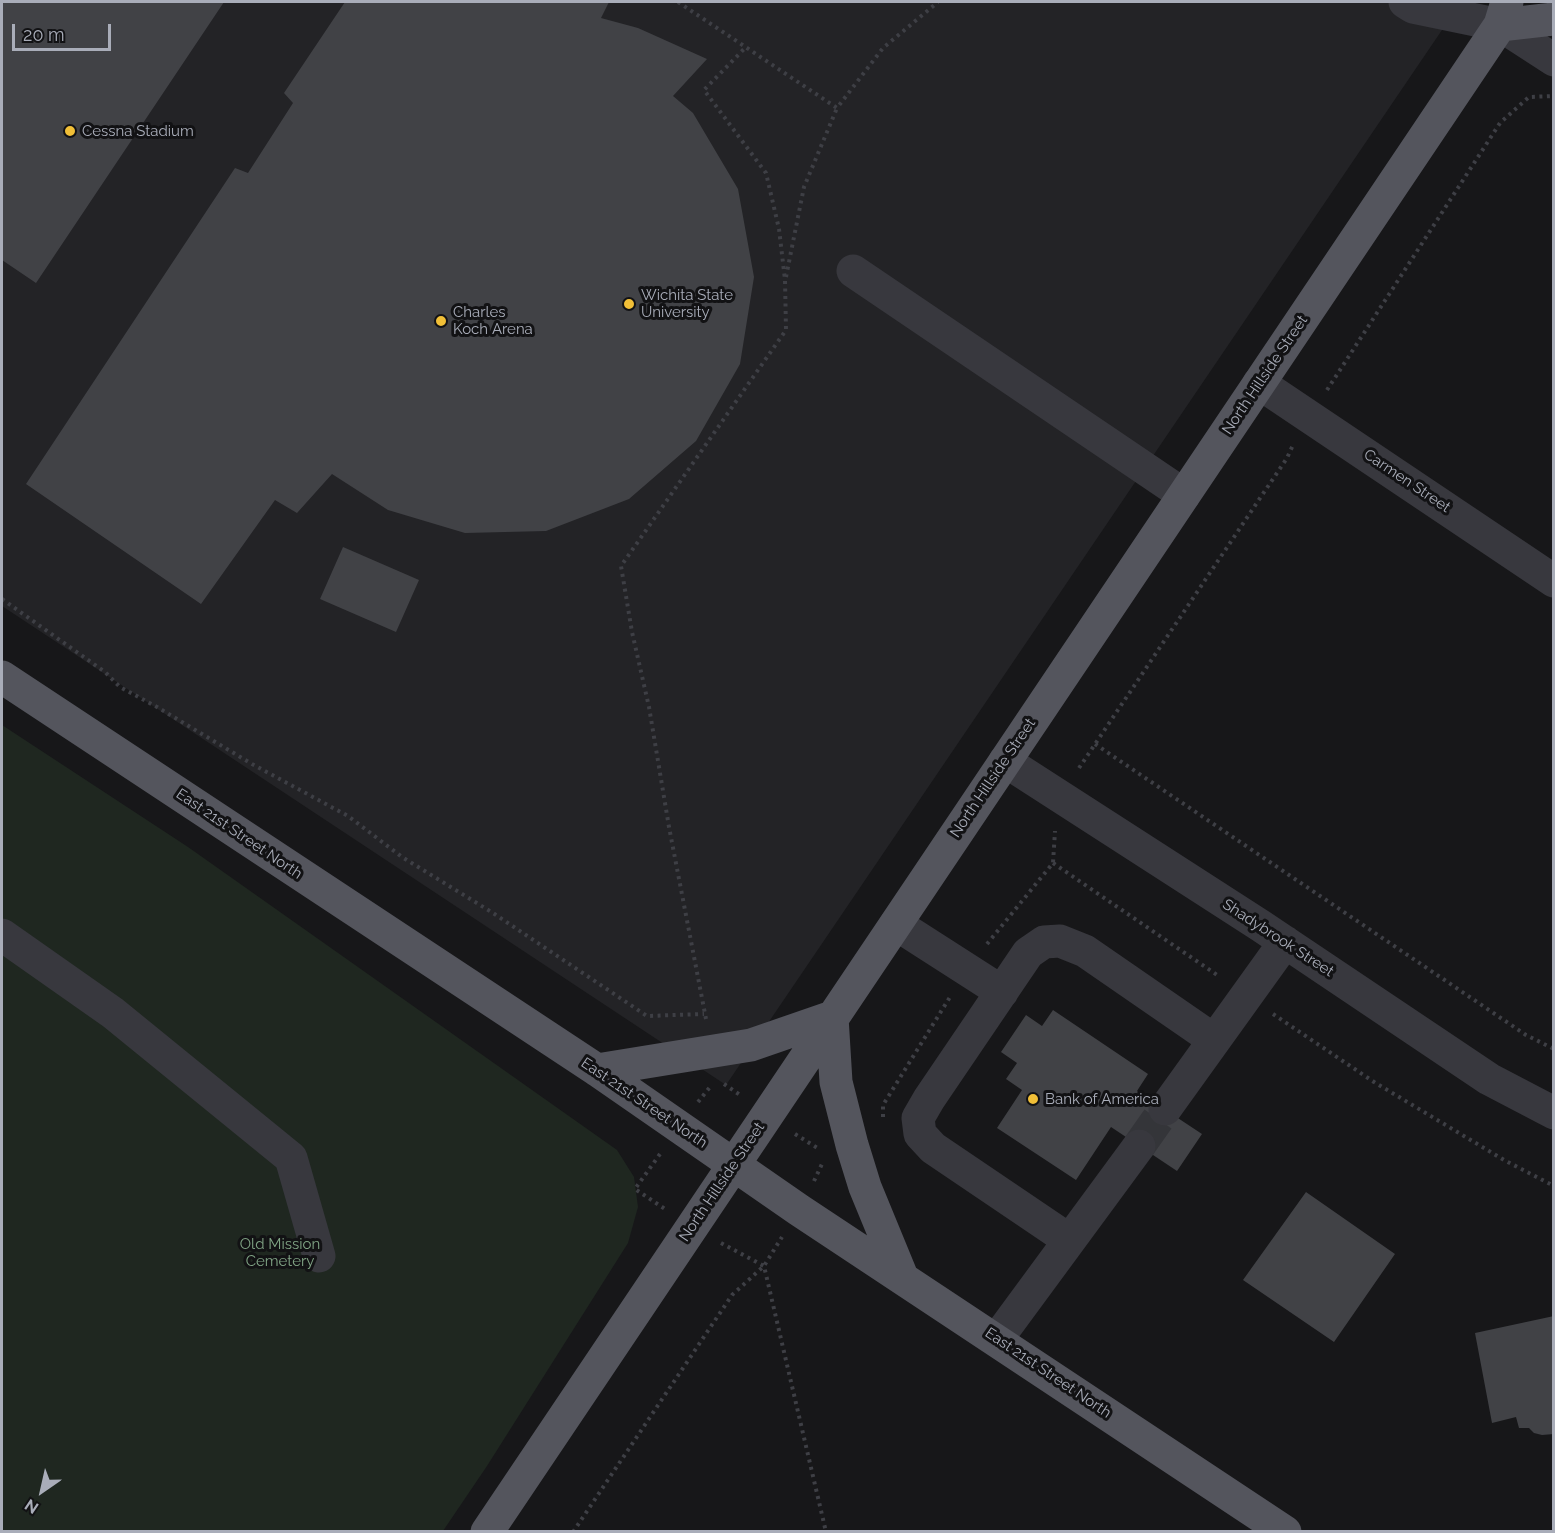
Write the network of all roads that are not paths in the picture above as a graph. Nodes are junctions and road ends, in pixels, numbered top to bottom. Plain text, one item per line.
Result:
1 (1406, 2) edge
2 (1498, 9) edge
3 (1554, 19) edge
4 (1554, 60) edge
5 (853, 271) dead end
6 (1259, 383) junction
7 (1184, 495) junction
8 (1554, 581) edge
9 (2, 677) edge
10 (1005, 761) junction
11 (896, 924) junction
12 (2, 935) edge
13 (1285, 942) junction
14 (1002, 993) junction
15 (832, 1017) junction
16 (1214, 1040) junction
17 (597, 1070) junction
18 (1165, 1109) tunnel mouth
19 (1554, 1113) edge
20 (1139, 1146) tunnel mouth
21 (734, 1164) junction
22 (1069, 1240) junction
23 (318, 1256) dead end
24 (902, 1277) junction
25 (997, 1339) junction
26 (486, 1532) edge
27 (1285, 1532) edge

1 - 2 street
2 - 3 main road
2 - 4 street
2 - 6 main road, North Hillside Street
5 - 7 street
6 - 7 main road, North Hillside Street
6 - 8 street, Carmen Street
7 - 10 main road, North Hillside Street
9 - 17 main road, East 21st Street North
10 - 11 main road, North Hillside Street
10 - 13 street, Shadybrook Street
11 - 14 street
11 - 15 main road, North Hillside Street
12 - 23 street
13 - 16 street
13 - 19 street, Shadybrook Street
14 - 16 street
14 - 22 street
15 - 17 main road
15 - 21 main road, North Hillside Street
15 - 24 main road
16 - 18 street
17 - 21 main road, East 21st Street North
20 - 22 street
21 - 24 main road, East 21st Street North
21 - 26 main road, North Hillside Street
22 - 25 street
24 - 25 main road, East 21st Street North
25 - 27 main road, East 21st Street North

